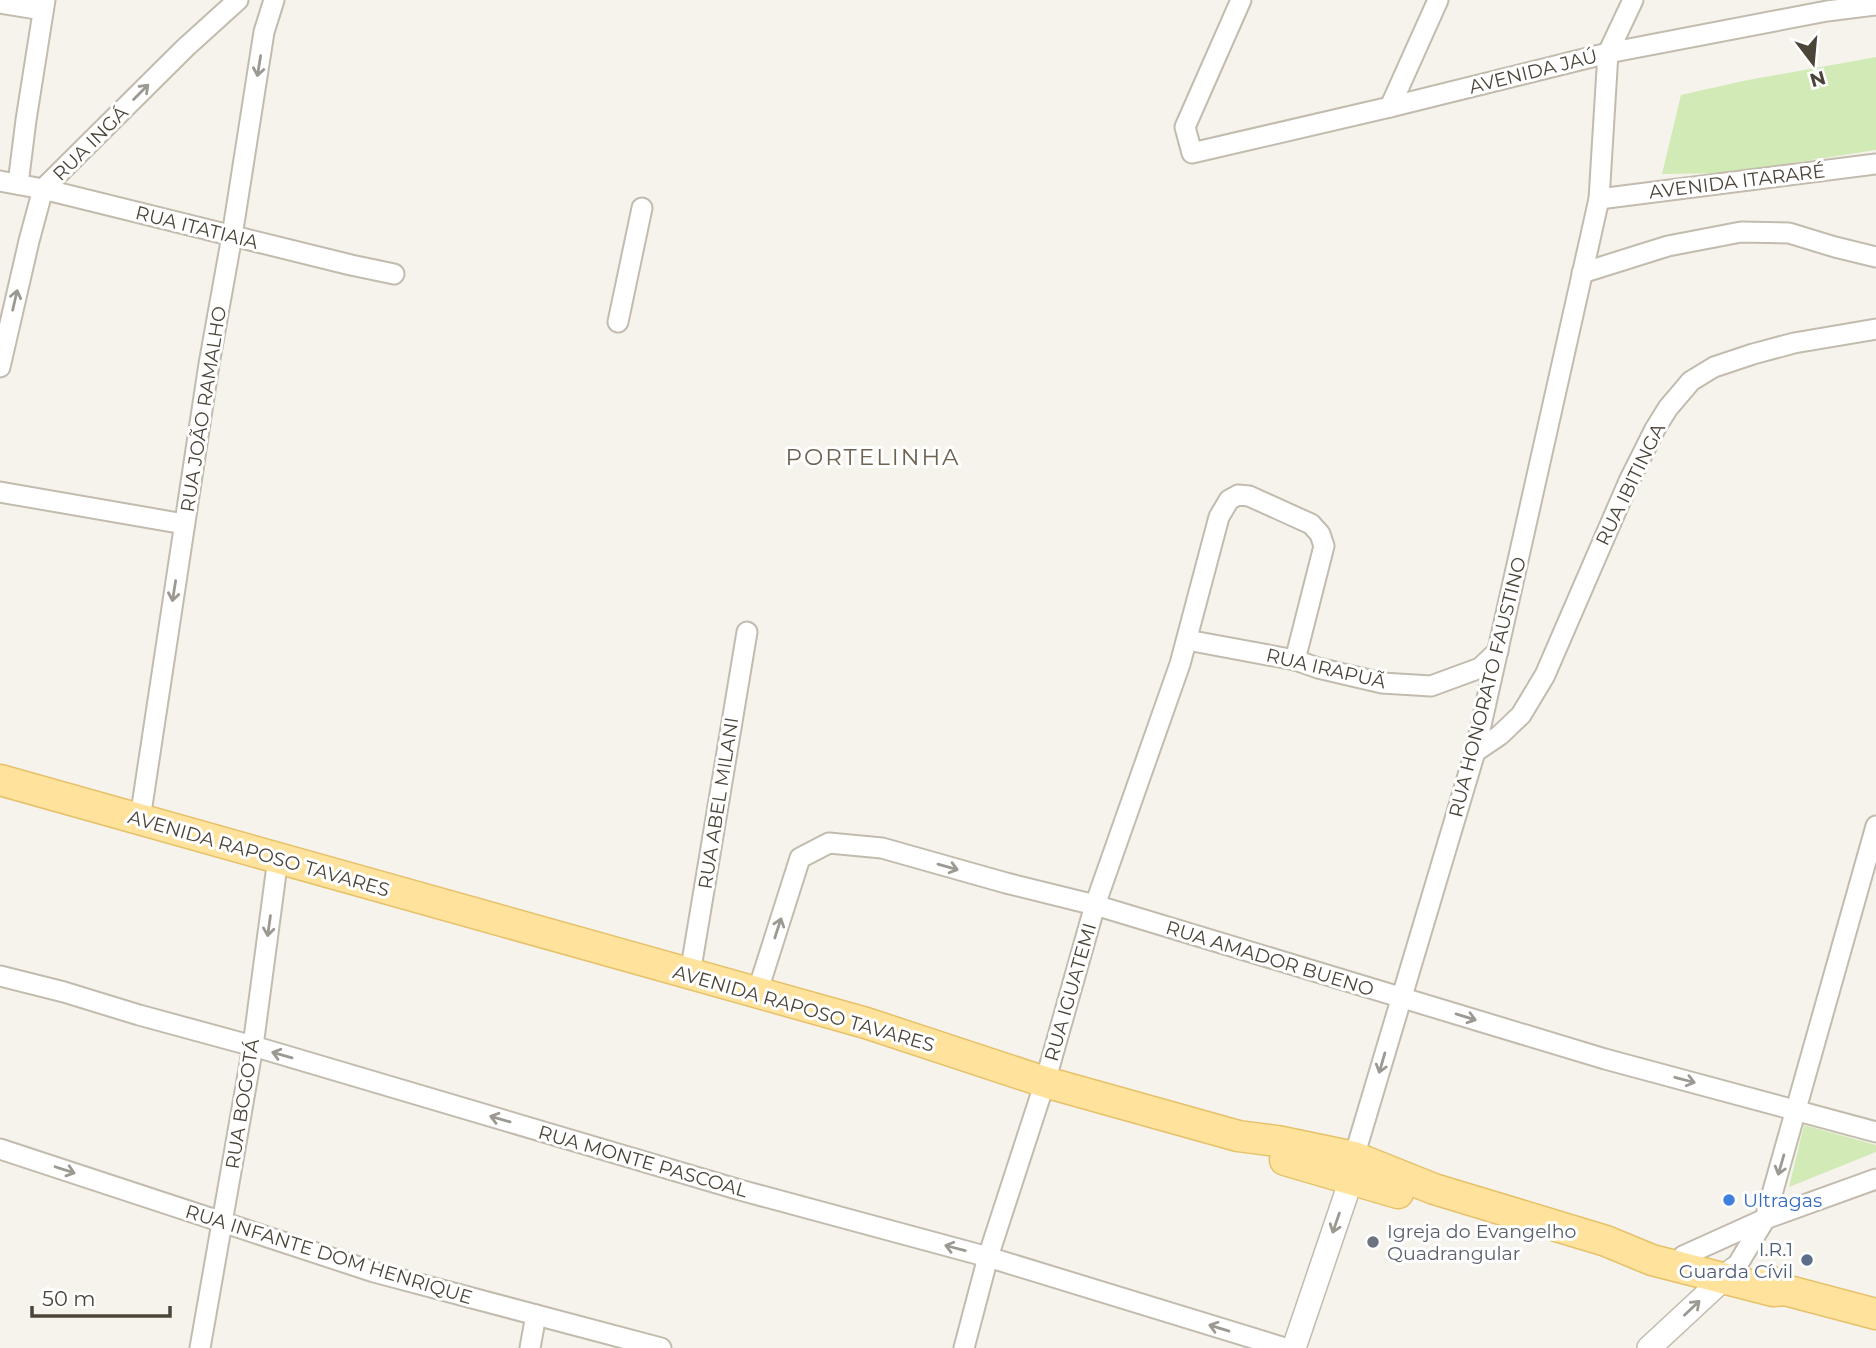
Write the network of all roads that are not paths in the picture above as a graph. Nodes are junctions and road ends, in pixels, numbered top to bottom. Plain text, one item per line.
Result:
1 (238, 0) edge
2 (274, 0) edge
3 (1241, 0) edge
4 (1438, 0) edge
5 (1633, 0) edge
6 (0, 3) edge
7 (44, 5) edge
8 (1876, 5) edge
9 (1830, 6) edge
10 (1608, 53) junction
11 (1390, 107) junction
12 (1876, 164) edge
13 (9, 183) edge
14 (43, 189) junction
15 (1599, 198) junction
16 (642, 208) dead end
17 (232, 236) junction
18 (1876, 257) edge
19 (1582, 273) junction
20 (394, 274) dead end
21 (618, 323) dead end
22 (1876, 329) edge
23 (0, 363) edge
24 (0, 492) edge
25 (184, 524) junction
26 (747, 632) dead end
27 (1187, 640) junction
28 (1499, 651) junction
29 (1296, 660) junction
30 (1475, 752) junction
31 (0, 780) edge
32 (140, 820) junction
33 (1876, 826) edge
34 (278, 858) junction
35 (1095, 905) junction
36 (690, 974) junction
37 (0, 976) edge
38 (757, 993) junction
39 (1401, 997) junction
40 (253, 1046) junction
41 (1045, 1082) junction
42 (1796, 1110) junction
43 (1876, 1132) edge
44 (0, 1149) edge
45 (1352, 1168) junction
46 (1876, 1179) edge
47 (1765, 1219) junction
48 (222, 1223) junction
49 (1606, 1241) junction
50 (1683, 1256) junction
51 (988, 1257) junction
52 (1729, 1274) junction
53 (1876, 1314) edge
54 (536, 1315) junction
55 (200, 1348) edge
56 (530, 1348) edge
57 (661, 1348) edge
58 (964, 1348) edge
59 (1284, 1348) edge
60 (1294, 1348) edge
61 (1649, 1348) edge

14 -> 1 street, RUA INGÁ
2 -> 17 street, RUA JOÃO RAMALHO
3 - 11 street, AVENIDA JAÚ
4 - 11 street
5 - 10 street
6 - 7 street
7 - 13 street
8 - 9 street, AVENIDA JAÚ
9 - 10 street, AVENIDA JAÚ
10 - 11 street, AVENIDA JAÚ
10 - 15 street, RUA HONORATO FAUSTINO
12 - 15 street, AVENIDA ITARARÉ
13 - 14 street, RUA ITATIAIA
14 - 17 street, RUA ITATIAIA
23 -> 14 street, RUA INGÁ
15 - 19 street, RUA HONORATO FAUSTINO
16 - 21 street
17 - 20 street, RUA ITATIAIA
17 - 25 street, RUA JOÃO RAMALHO
18 - 19 street
19 - 28 street, RUA HONORATO FAUSTINO
22 - 30 street, RUA IBITINGA
24 - 25 street
25 -> 32 street, RUA JOÃO RAMALHO
26 - 36 street, RUA ABEL MILANI
27 - 29 street, RUA IRAPUÃ
27 - 29 street, RUA IGUATEMI
27 - 35 street, RUA IGUATEMI
28 - 29 street, RUA IRAPUÃ
28 - 30 street, RUA HONORATO FAUSTINO
30 - 39 street, RUA HONORATO FAUSTINO
31 - 32 main road, AVENIDA RAPOSO TAVARES
32 - 34 main road, AVENIDA RAPOSO TAVARES
33 - 42 street
34 - 36 main road, AVENIDA RAPOSO TAVARES
34 -> 40 street, RUA BOGOTÁ
38 -> 35 street, RUA AMADOR BUENO
35 - 39 street, RUA AMADOR BUENO
35 - 41 street, RUA IGUATEMI
36 - 38 main road, AVENIDA RAPOSO TAVARES
37 - 40 street, RUA MONTE PASCOAL
38 - 41 main road, AVENIDA RAPOSO TAVARES
39 -> 42 street, RUA AMADOR BUENO
39 -> 45 street, RUA HONORATO FAUSTINO
40 - 48 street, RUA BOGOTÁ
51 -> 40 street, RUA MONTE PASCOAL
41 - 45 main road, AVENIDA RAPOSO TAVARES
41 - 51 street, RUA IGUATEMI
42 - 43 street, RUA AMADOR BUENO
42 -> 47 street
44 -> 48 street, RUA INFANTE DOM HENRIQUE
45 - 49 main road, AVENIDA RAPOSO TAVARES
45 -> 60 street, RUA HONORATO FAUSTINO
46 - 47 street
47 - 50 street
47 - 52 street
48 - 54 street, RUA INFANTE DOM HENRIQUE
48 - 55 street, RUA BOGOTÁ
49 - 50 main road
49 - 52 main road
50 - 52 main road
51 - 58 street, RUA IGUATEMI
59 -> 51 street, RUA MONTE PASCOAL
52 - 53 main road
61 -> 52 street
54 - 56 street
54 - 57 street, RUA INFANTE DOM HENRIQUE

